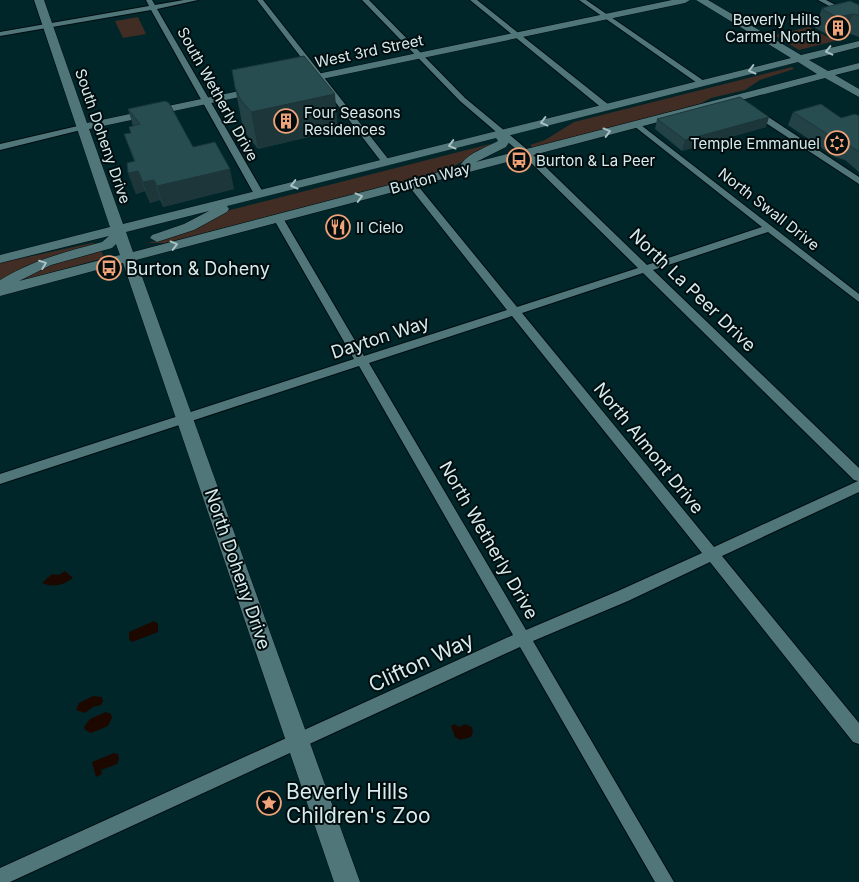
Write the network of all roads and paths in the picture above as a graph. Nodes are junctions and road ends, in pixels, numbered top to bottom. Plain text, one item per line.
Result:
1 (39, 0) edge
2 (195, 0) edge
3 (260, 0) edge
4 (365, 0) edge
5 (473, 0) edge
6 (582, 0) edge
7 (685, 0) edge
8 (702, 0) edge
9 (821, 0) edge
10 (151, 4) edge
11 (606, 16) junction
12 (859, 20) edge
13 (48, 26) junction
14 (0, 34) edge
15 (516, 35) junction
16 (859, 44) edge
17 (859, 49) edge
18 (418, 56) junction
19 (796, 56) junction
20 (859, 66) edge
21 (825, 75) junction
22 (319, 76) junction
23 (291, 83) edge
24 (703, 83) junction
25 (272, 87) edge
26 (859, 94) edge
27 (206, 101) junction
28 (744, 101) junction
29 (606, 107) junction
30 (587, 112) junction
31 (637, 124) junction
32 (82, 127) junction
33 (499, 133) junction
34 (0, 147) edge
35 (526, 153) junction
36 (386, 162) junction
37 (449, 173) junction
38 (859, 182) edge
39 (412, 183) junction
40 (254, 195) junction
41 (278, 218) junction
42 (770, 228) junction
43 (118, 229) junction
44 (127, 258) junction
45 (0, 259) edge
46 (647, 269) junction
47 (0, 287) edge
48 (0, 291) edge
49 (859, 299) edge
50 (516, 312) junction
51 (362, 360) junction
52 (186, 419) junction
53 (859, 476) edge
54 (0, 479) edge
55 (859, 486) edge
56 (712, 554) junction
57 (524, 638) junction
58 (859, 736) edge
59 (298, 742) junction
60 (0, 877) edge
61 (347, 882) edge
62 (665, 882) edge

1 - 13 main road
2 - 10 street
3 - 22 street
4 - 18 street, North La Peer Drive
5 - 15 street
6 - 11 street
7 - 11 main road, West 3rd Street
8 - 19 main road
9 - 12 street
10 - 13 street
10 - 27 street, South Wetherly Drive
11 - 15 main road, West 3rd Street
11 - 24 street
13 - 14 street
13 - 32 main road, South Doheny Drive
15 - 18 main road, West 3rd Street
15 - 29 street
16 -> 19 main road, Burton Way
17 - 21 main road
18 - 22 main road, West 3rd Street
18 - 33 street, North La Peer Drive
19 - 21 main road
19 -> 24 main road, Burton Way
19 - 28 main road
20 - 21 main road, Burton Way
21 - 26 main road
21 - 28 main road, Burton Way
22 - 23 main road, West 3rd Street
22 - 36 street
24 - 29 main road, Burton Way
25 - 27 main road
27 - 32 main road
27 - 40 street, South Wetherly Drive
28 - 31 main road, Burton Way
28 - 38 street
29 - 30 main road, Burton Way
30 -> 33 main road, Burton Way
30 - 35 main road
35 -> 31 main road, Burton Way
31 - 42 street, North Swall Drive
32 - 34 street
32 - 43 main road, South Doheny Drive
33 - 35 street, North La Peer Drive
33 -> 36 main road, Burton Way
33 - 37 main road
35 - 37 main road, Burton Way
35 - 46 street, North La Peer Drive
36 -> 40 main road, Burton Way
37 - 39 main road, Burton Way
41 -> 39 main road, Burton Way
39 - 50 street, North Almont Drive
40 - 43 main road, Burton Way
40 - 44 main road
44 -> 41 main road, Burton Way
41 - 51 street, North Wetherly Drive
42 - 46 street, Dayton Way
42 - 49 street, North Swall Drive
43 - 44 main road, South Doheny Drive
43 - 45 main road, Burton Way
47 -> 43 main road
44 - 48 main road, Burton Way
44 - 52 main road, North Doheny Drive
46 - 50 street, Dayton Way
46 - 53 street, North La Peer Drive
50 - 51 street, Dayton Way
50 - 56 street, North Almont Drive
51 - 52 street, Dayton Way
51 - 57 street, North Wetherly Drive
52 - 54 street, Dayton Way
52 - 59 main road, North Doheny Drive
55 - 56 street, Clifton Way
56 - 57 street, Clifton Way
56 - 58 street, North Almont Drive
57 - 59 street, Clifton Way
57 - 62 street, North Wetherly Drive
59 - 60 street, Clifton Way
59 - 61 main road, North Doheny Drive

